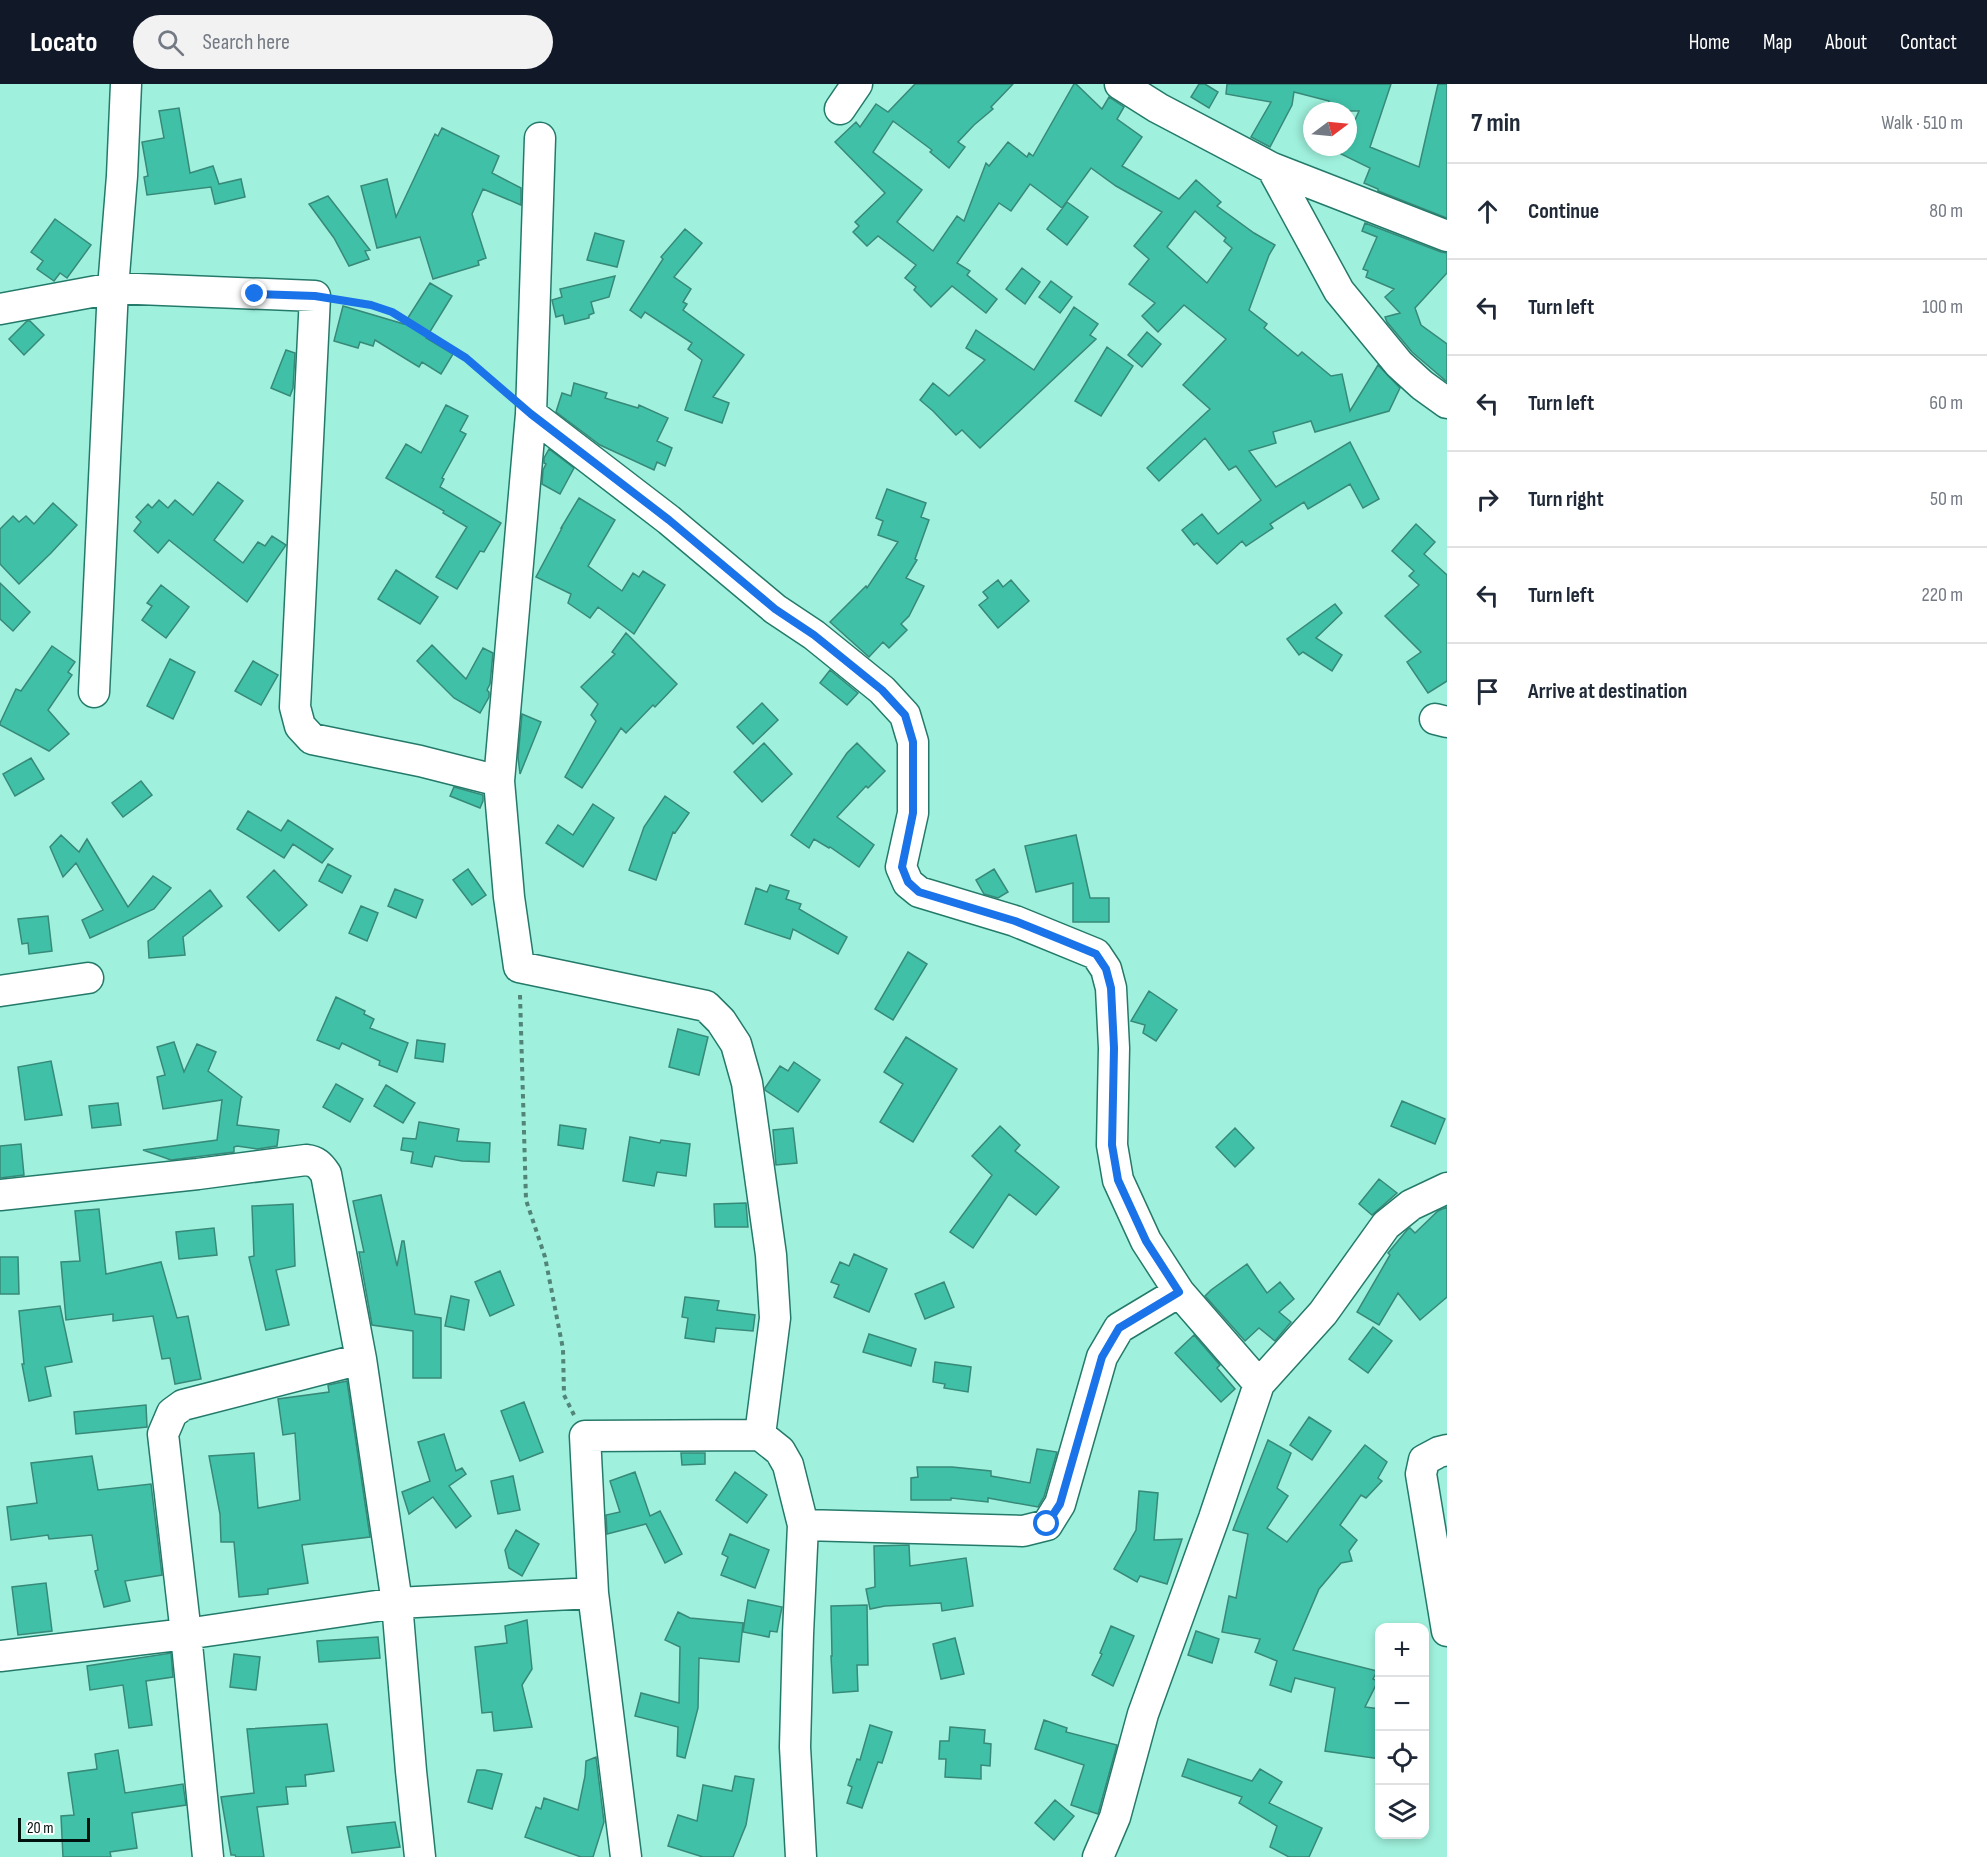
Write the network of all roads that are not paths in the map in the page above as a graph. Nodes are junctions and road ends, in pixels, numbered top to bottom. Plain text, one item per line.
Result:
1 (126, 84) edge
2 (857, 84) edge
3 (1120, 84) edge
4 (840, 109) dead end
5 (540, 138) dead end
6 (1272, 168) junction
7 (1447, 236) edge
8 (113, 288) junction
9 (0, 309) edge
10 (1447, 403) edge
11 (531, 414) junction
12 (94, 692) dead end
13 (499, 781) junction
14 (88, 978) dead end
15 (0, 991) edge
16 (1447, 1188) edge
17 (0, 1195) edge
18 (1179, 1292) junction
19 (361, 1359) junction
20 (1259, 1384) junction
21 (760, 1435) junction
22 (1447, 1450) edge
23 (803, 1525) junction
24 (593, 1593) junction
25 (397, 1603) junction
26 (1447, 1631) edge
27 (186, 1634) junction
28 (0, 1656) edge
29 (208, 1857) edge
30 (420, 1857) edge
31 (626, 1857) edge
32 (801, 1857) edge
33 (1098, 1857) edge

1 - 8 street
2 - 4 street
3 - 6 street
5 - 11 street
6 - 7 street
6 - 10 street
8 - 9 street
8 - 12 street
8 - 13 street
11 - 13 street
11 - 18 street
13 - 21 street
14 - 15 street
16 - 20 street
17 - 19 street
18 - 20 street
18 - 23 street
19 - 25 street
19 - 27 street
20 - 33 street
21 - 23 street
21 - 24 street
22 - 26 street
23 - 32 street
24 - 25 street
24 - 31 street
25 - 27 street
25 - 30 street
27 - 28 street
27 - 29 street

